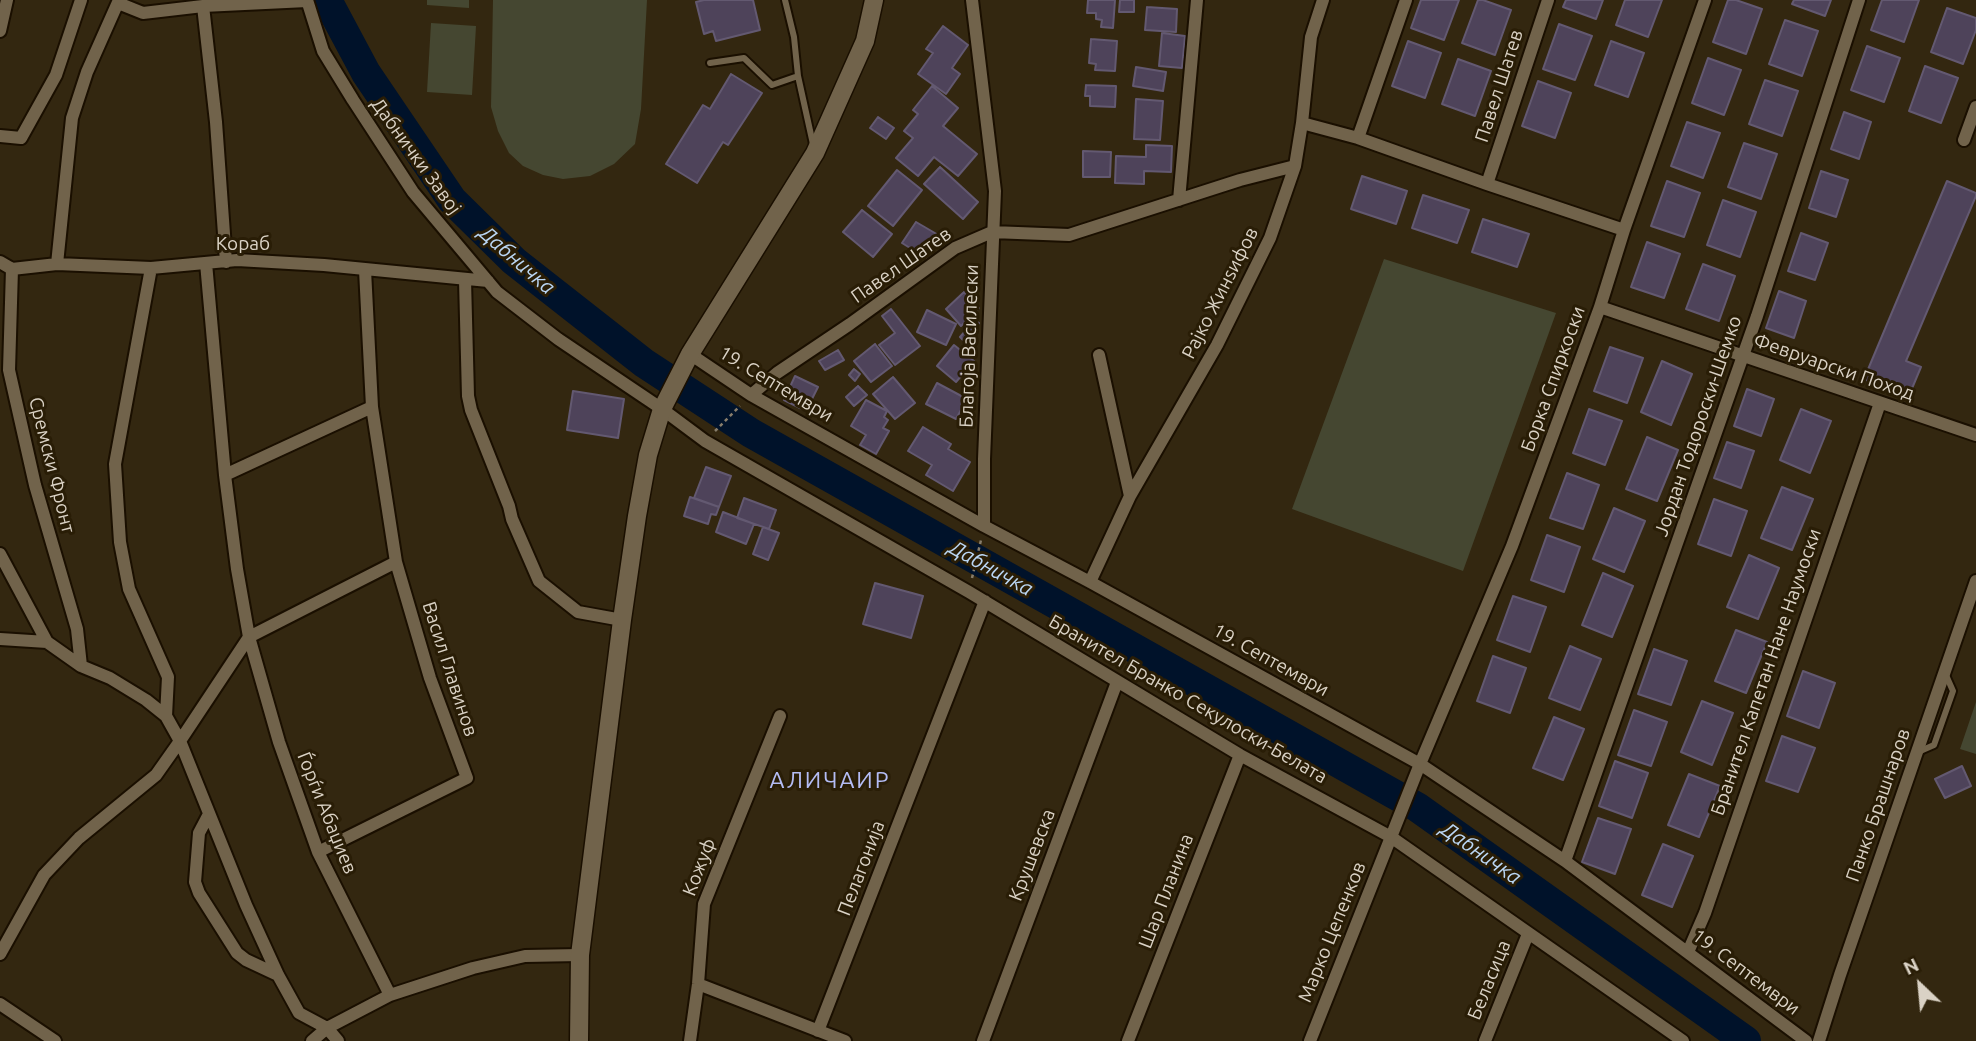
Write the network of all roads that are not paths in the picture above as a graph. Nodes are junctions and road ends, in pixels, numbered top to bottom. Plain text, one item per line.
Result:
1 (7, 0) edge
2 (81, 0) edge
3 (307, 0) edge
4 (785, 0) edge
5 (874, 0) edge
6 (972, 0) edge
7 (1197, 0) edge
8 (1323, 0) edge
9 (1406, 0) edge
10 (1548, 0) edge
11 (1705, 0) edge
12 (1859, 0) edge
13 (119, 2) edge
14 (203, 6) junction
15 (0, 31) edge
16 (710, 63) dead end
17 (798, 76) junction
18 (1976, 107) edge
19 (1302, 123) junction
20 (0, 136) edge
21 (1358, 138) junction
22 (1965, 141) dead end
23 (815, 153) junction
24 (1295, 166) junction
25 (1487, 184) junction
26 (1179, 200) junction
27 (1624, 230) junction
28 (992, 232) junction
29 (0, 262) edge
30 (226, 262) junction
31 (206, 263) junction
32 (57, 264) junction
33 (152, 268) junction
34 (12, 269) junction
35 (365, 270) junction
36 (465, 280) junction
37 (488, 281) junction
38 (1600, 307) junction
39 (690, 354) junction
40 (1099, 355) dead end
41 (1743, 356) junction
42 (751, 394) junction
43 (1880, 403) junction
44 (372, 407) junction
45 (662, 409) junction
46 (1976, 435) edge
47 (225, 475) junction
48 (1130, 496) junction
49 (984, 526) junction
50 (0, 554) edge
51 (396, 562) junction
52 (1976, 581) edge
53 (1090, 582) junction
54 (985, 601) junction
55 (622, 620) junction
56 (249, 637) junction
57 (0, 639) edge
58 (47, 642) junction
59 (81, 666) junction
60 (1117, 682) junction
61 (166, 716) junction
62 (780, 716) dead end
63 (180, 741) junction
64 (1240, 755) junction
65 (1420, 764) junction
66 (209, 814) junction
67 (1391, 837) junction
68 (318, 852) junction
69 (1565, 862) junction
70 (1528, 934) junction
71 (1688, 952) junction
72 (0, 954) edge
73 (580, 955) junction
74 (278, 975) junction
75 (698, 984) junction
76 (390, 995) junction
77 (0, 1004) edge
78 (327, 1028) junction
79 (1665, 1028) junction
80 (818, 1031) junction
81 (55, 1041) edge
82 (312, 1041) edge
83 (338, 1041) edge
84 (579, 1041) edge
85 (690, 1041) edge
86 (845, 1041) edge
87 (983, 1041) edge
88 (1128, 1041) edge
89 (1310, 1041) edge
90 (1485, 1041) edge
91 (1660, 1041) edge
92 (1683, 1041) edge
93 (1806, 1041) edge
94 (1819, 1041) edge

1 - 15 street
2 - 20 street
3 - 14 street, Дабнички Завој
3 - 37 street, Дабнички Завој
4 - 17 lane
5 - 23 main road
6 - 28 street, Благоја Василески
7 - 26 street
8 - 19 street, Рајко Жинѕифов
9 - 21 street
10 - 25 street, Павел Шатев
11 - 27 street, Борка Спиркоски
12 - 41 street, Јордан Тодороски-Шемко
13 - 14 street, Дабнички Завој
13 - 32 street, Дабнички Завој
14 - 30 street
16 - 17 lane
17 - 23 lane
18 - 22 street
19 - 21 street
19 - 24 street, Рајко Жинѕифов
21 - 25 street
23 - 39 main road
24 - 26 street, Павел Шатев
24 - 48 street, Рајко Жинѕифов
25 - 27 street
26 - 28 street, Павел Шатев
27 - 38 street, Борка Спиркоски
28 - 42 street, Павел Шатев
28 - 49 street, Благоја Василески
29 - 34 street
30 - 31 street, Кораб
30 - 35 street, Кораб
31 - 33 street, Кораб
31 - 47 street, Ѓорѓи Абаџиев
32 - 33 street, Кораб
32 - 34 street, Кораб
33 - 61 street
34 - 59 street, Сремски Фронт
35 - 36 street, Кораб
35 - 44 street, Васил Главинов
36 - 37 street, Кораб
36 - 55 street
37 - 45 street, Дабнички Завој
38 - 41 street, Февруарски Поход
38 - 65 street, Борка Спиркоски
39 - 42 street, 19. Септември
39 - 45 main road
40 - 48 street
41 - 43 street, Февруарски Поход
41 - 69 street, Јордан Тодороски-Шемко
42 - 49 street, 19. Септември
43 - 46 street, Февруарски Поход
43 - 71 street, Бранител Капетан Нане Наумоски
44 - 47 street
44 - 51 street, Васил Главинов
45 - 54 street, Бранител Бранко Секулоски-Белата
45 - 55 main road
47 - 56 street, Ѓорѓи Абаџиев
48 - 53 street, Рајко Жинѕифов
49 - 53 street, 19. Септември
50 - 58 street
51 - 56 street
51 - 68 street, Васил Главинов
52 - 94 street, Панко Брашнаров
53 - 65 street, 19. Септември
54 - 60 street, Бранител Бранко Секулоски-Белата
54 - 80 street, Пелагонија
55 - 73 main road
56 - 63 street
56 - 68 street, Ѓорѓи Абаџиев
57 - 58 street
58 - 59 street
59 - 61 street
60 - 64 street, Бранител Бранко Секулоски-Белата
60 - 87 street, Крушевска
61 - 63 street
62 - 75 street, Кожуф
63 - 66 street
63 - 72 street
64 - 67 street, Бранител Бранко Секулоски-Белата
64 - 88 street, Шар Планина
65 - 67 street, Борка Спиркоски
65 - 69 street, 19. Септември
66 - 74 street
66 - 74 street
67 - 70 street, Бранител Бранко Секулоски-Белата
67 - 89 street, Марко Цепенков
68 - 76 street, Ѓорѓи Абаџиев
69 - 71 street, 19. Септември
70 - 79 street, Бранител Бранко Секулоски-Белата
70 - 90 street, Беласица
71 - 93 street, 19. Септември
73 - 76 street
73 - 84 main road
74 - 78 street
75 - 80 street
75 - 85 street, Кожуф
76 - 78 street
77 - 81 street
78 - 82 street
78 - 83 street
79 - 91 street
79 - 92 street, Бранител Бранко Секулоски-Белата
80 - 86 street

